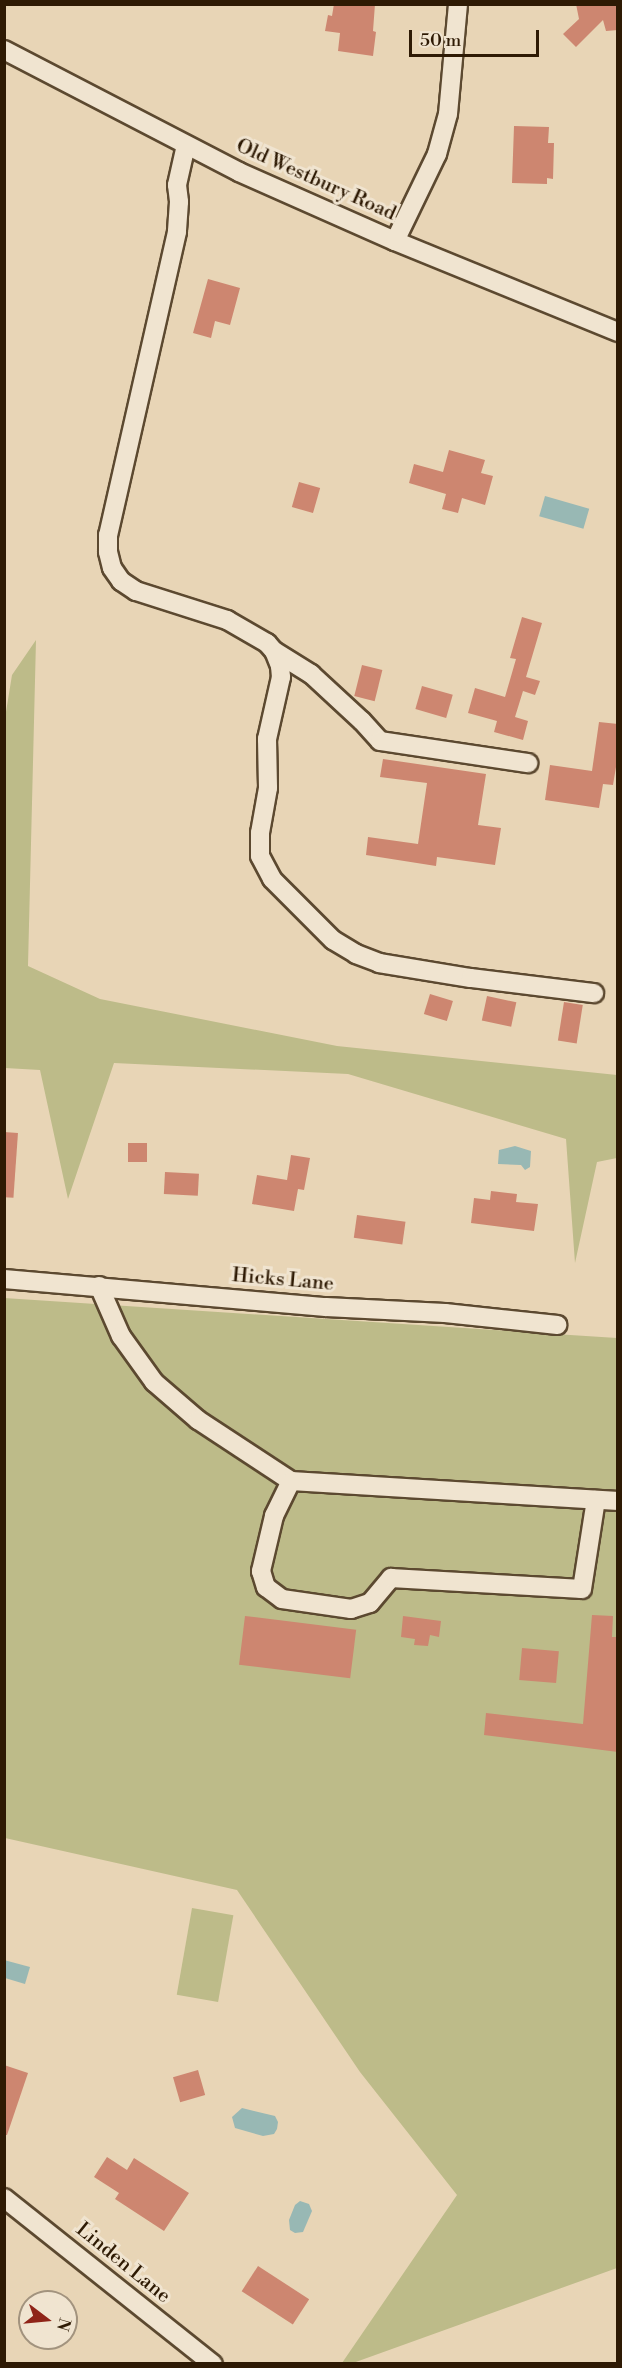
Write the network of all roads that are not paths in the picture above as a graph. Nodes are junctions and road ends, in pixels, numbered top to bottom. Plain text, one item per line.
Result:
1 (458, 4) edge
2 (4, 50) edge
3 (186, 145) junction
4 (395, 241) junction
5 (618, 332) edge
6 (274, 651) junction
7 (528, 763) dead end
8 (594, 993) dead end
9 (4, 1279) edge
10 (99, 1286) junction
11 (556, 1325) dead end
12 (291, 1481) junction
13 (596, 1500) junction
14 (618, 1501) edge
15 (4, 2198) edge
16 (213, 2364) edge

1 - 4 street
2 - 3 street, Old Westbury Road
3 - 4 street, Old Westbury Road
3 - 6 street
4 - 5 street, Old Westbury Road
6 - 7 street
6 - 8 street
9 - 10 street, Hicks Lane
10 - 11 street, Hicks Lane
10 - 12 street
12 - 13 street
12 - 13 street
13 - 14 street
15 - 16 street, Linden Lane

